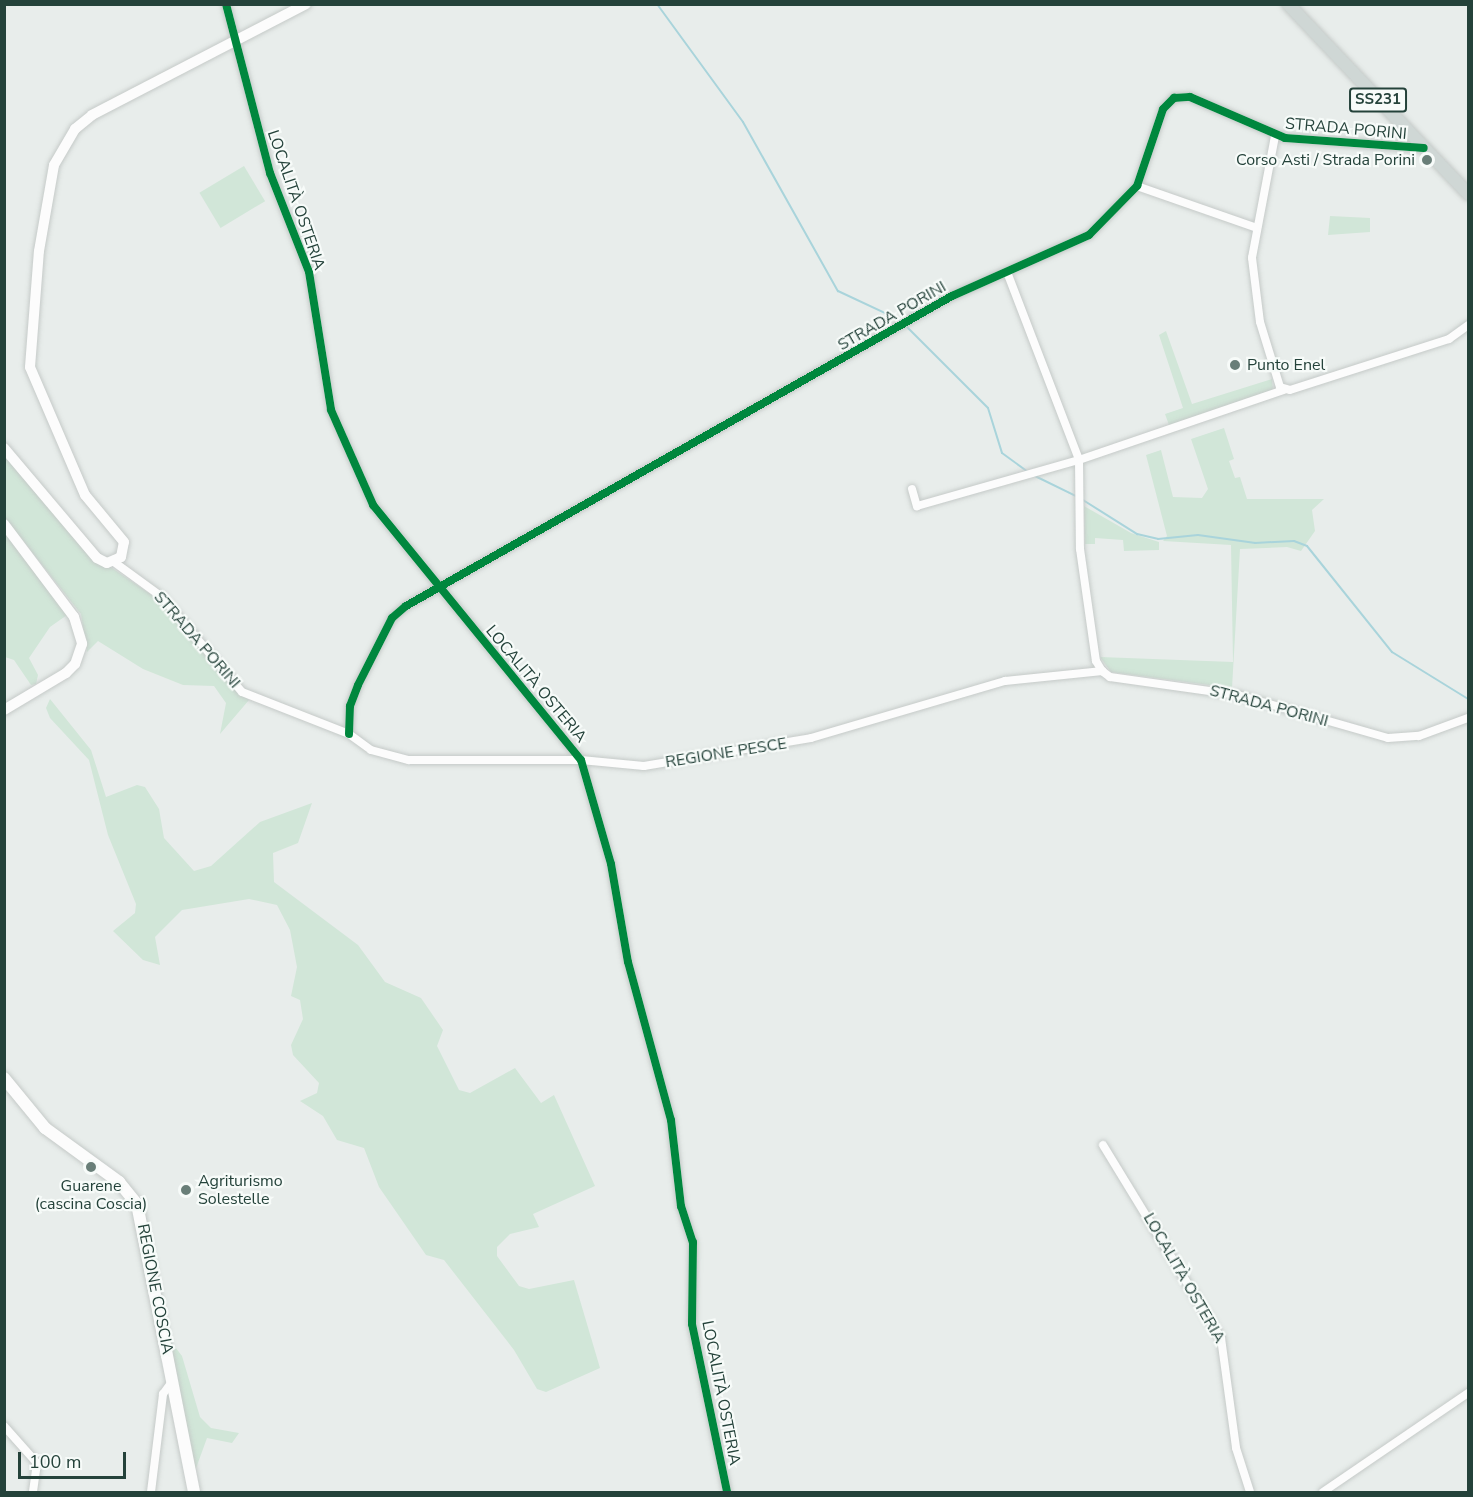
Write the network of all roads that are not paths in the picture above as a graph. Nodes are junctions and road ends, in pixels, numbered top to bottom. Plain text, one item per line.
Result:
1 (226, 4) edge
2 (306, 4) edge
3 (1288, 4) edge
4 (234, 41) junction
5 (1275, 136) junction
6 (1424, 148) junction
7 (1137, 186) junction
8 (1468, 194) edge
9 (1257, 228) junction
10 (1007, 272) junction
11 (1468, 325) edge
12 (1284, 390) junction
13 (4, 448) edge
14 (1079, 460) junction
15 (912, 489) dead end
16 (4, 524) edge
17 (114, 562) junction
18 (441, 588) junction
19 (1102, 670) junction
20 (4, 710) edge
21 (1468, 718) edge
22 (349, 734) junction
23 (581, 760) junction
24 (4, 1078) edge
25 (1103, 1145) dead end
26 (173, 1380) junction
27 (1468, 1393) edge
28 (4, 1426) edge
29 (33, 1492) edge
30 (151, 1492) edge
31 (194, 1492) edge
32 (727, 1492) edge
33 (1250, 1492) edge
34 (1323, 1492) edge

1 - 4 street, LOCALITÀ OSTERIA
2 - 4 street
3 - 6 main road, SS231
4 - 17 street
4 - 18 street, LOCALITÀ OSTERIA
5 - 6 street, STRADA PORINI
5 - 7 street, STRADA PORINI
5 - 9 street, STRADA PORINI
6 - 8 main road, SS231
7 - 9 street
7 - 10 street, STRADA PORINI
9 - 12 street, STRADA PORINI
10 - 14 street
10 - 18 street, STRADA PORINI
11 - 12 street
12 - 14 street
13 - 17 street
14 - 15 street
14 - 19 street
16 - 20 street
17 - 22 street, STRADA PORINI
18 - 22 street, STRADA PORINI
18 - 23 street, LOCALITÀ OSTERIA
19 - 21 street, STRADA PORINI
19 - 23 street, REGIONE PESCE
22 - 23 street, REGIONE PESCE
23 - 32 street, LOCALITÀ OSTERIA
24 - 26 main road, REGIONE COSCIA
25 - 33 street, LOCALITÀ OSTERIA
26 - 30 street
26 - 31 main road, REGIONE COSCIA
27 - 34 street
28 - 29 street

